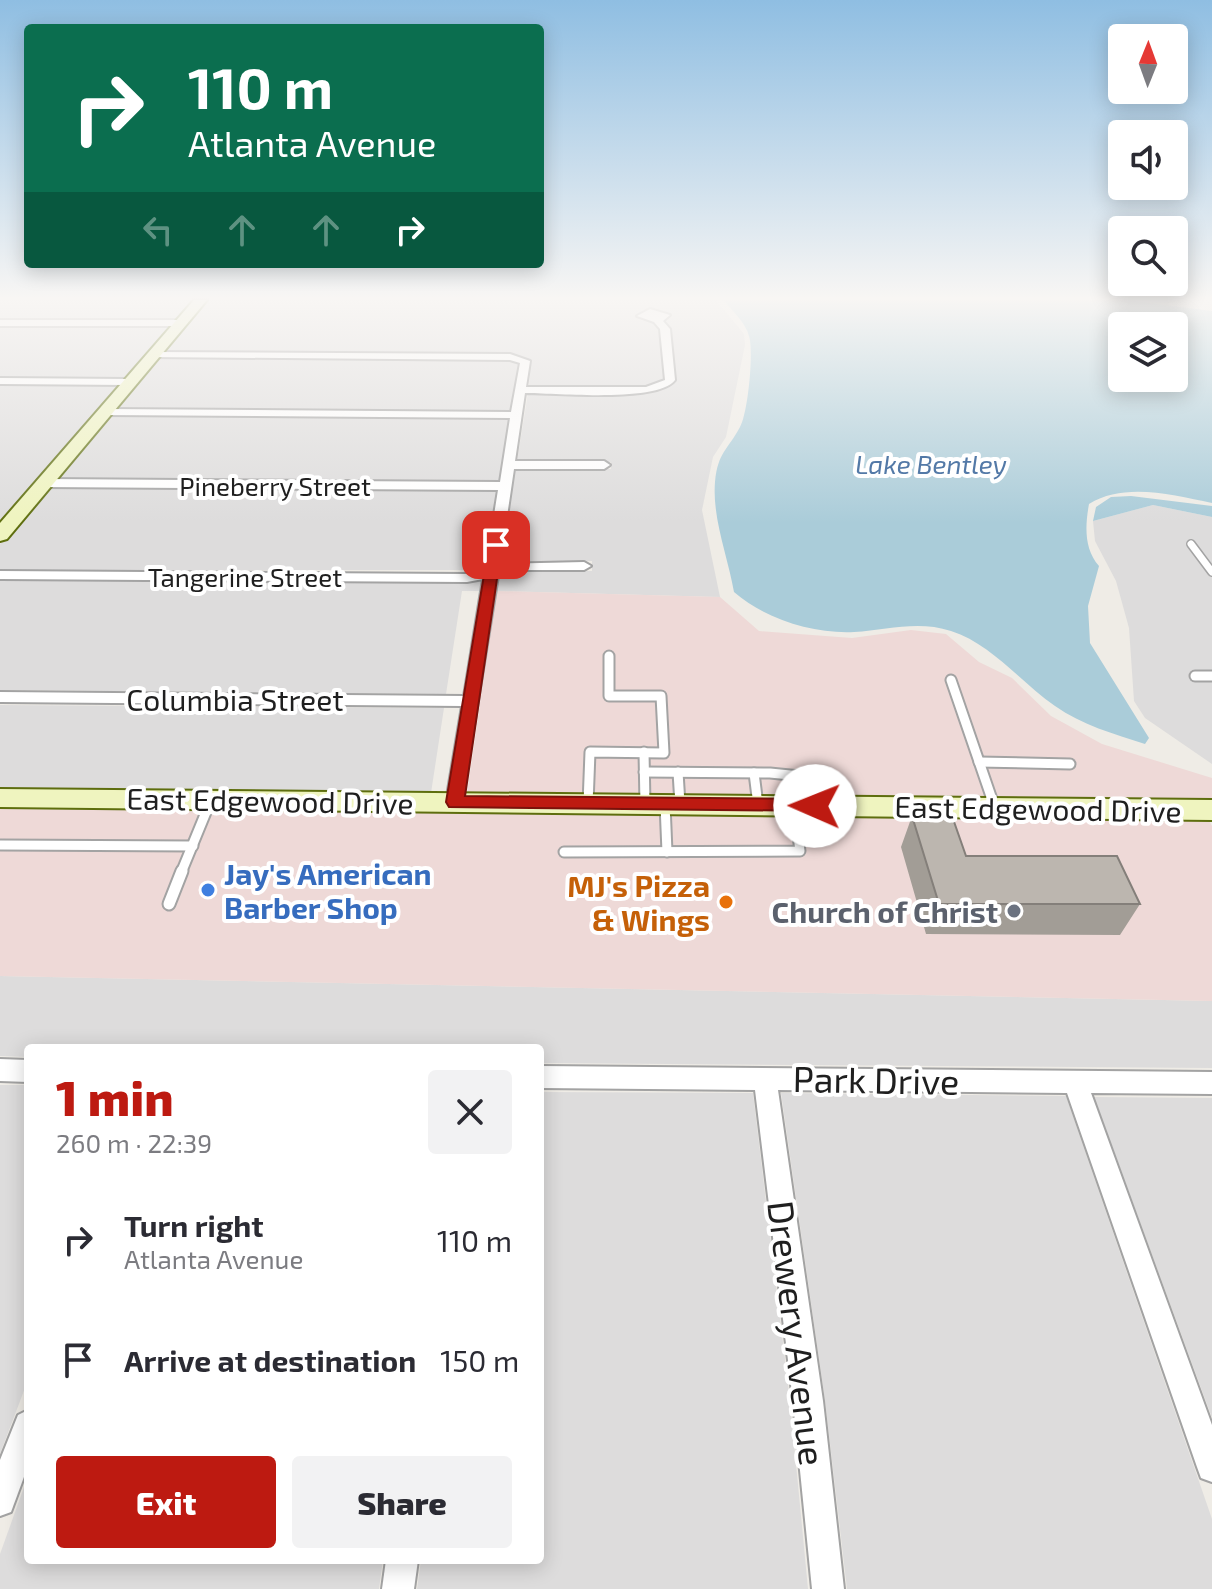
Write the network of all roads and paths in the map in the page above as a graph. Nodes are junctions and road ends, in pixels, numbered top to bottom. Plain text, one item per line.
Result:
1 (136, 374) edge
2 (524, 374) edge
3 (669, 374) edge
4 (0, 381) edge
5 (129, 382) junction
6 (522, 390) junction
7 (105, 412) junction
8 (518, 415) junction
9 (509, 465) junction
10 (604, 465) dead end
11 (45, 483) junction
12 (505, 486) junction
13 (0, 535) edge
14 (1191, 544) dead end
15 (584, 566) dead end
16 (1212, 572) edge
17 (491, 574) junction
18 (0, 575) edge
19 (609, 656) dead end
20 (1195, 676) dead end
21 (1212, 676) edge
22 (951, 680) dead end
23 (0, 697) edge
24 (469, 701) junction
25 (644, 752) junction
26 (979, 762) junction
27 (1070, 764) dead end
28 (644, 772) junction
29 (678, 772) junction
30 (754, 773) junction
31 (0, 798) edge
32 (211, 800) junction
33 (455, 802) junction
34 (588, 804) junction
35 (663, 804) junction
36 (758, 805) junction
37 (804, 806) junction
38 (995, 808) junction
39 (1212, 810) edge
40 (0, 845) edge
41 (193, 846) junction
42 (564, 852) dead end
43 (667, 852) junction
44 (169, 904) dead end
45 (0, 1070) edge
46 (24, 1071) edge
47 (544, 1077) edge
48 (765, 1078) junction
49 (1075, 1082) junction
50 (1212, 1083) edge
51 (24, 1436) edge
52 (1212, 1467) edge
53 (0, 1501) edge
54 (401, 1564) edge
55 (398, 1589) edge
56 (828, 1589) edge

1 - 5 street
2 - 6 street
3 - 6 street
4 - 5 street
5 - 7 street
6 - 8 street
7 - 8 street
7 - 11 street
8 - 9 street
9 - 10 street
9 - 12 street
11 - 12 street, Pineberry Street
11 - 13 street
12 - 17 street
14 - 16 lane
15 - 17 street, Tangerine Street
17 - 18 street, Tangerine Street
17 - 24 street
19 - 25 lane
20 - 21 lane
22 - 26 lane
23 - 24 street, Columbia Street
24 - 33 street
25 - 28 lane
25 - 34 lane
26 - 27 lane
26 - 38 lane
28 - 29 lane
28 - 35 lane
29 - 30 lane
29 - 35 lane
30 - 36 lane
30 - 37 lane
31 - 32 street, East Edgewood Drive
32 - 33 street, East Edgewood Drive
32 - 41 lane
33 - 34 street, East Edgewood Drive
34 - 35 street, East Edgewood Drive
35 - 36 street, East Edgewood Drive
35 - 43 lane
36 - 37 street, East Edgewood Drive
37 - 38 street, East Edgewood Drive
37 - 43 lane
38 - 39 street, East Edgewood Drive
40 - 41 lane
41 - 44 lane
42 - 43 lane
45 - 46 street
47 - 48 street, Park Drive
48 - 49 street, Park Drive
48 - 56 street, Drewery Avenue
49 - 50 street, Park Drive
49 - 52 street
51 - 53 street
54 - 55 street

